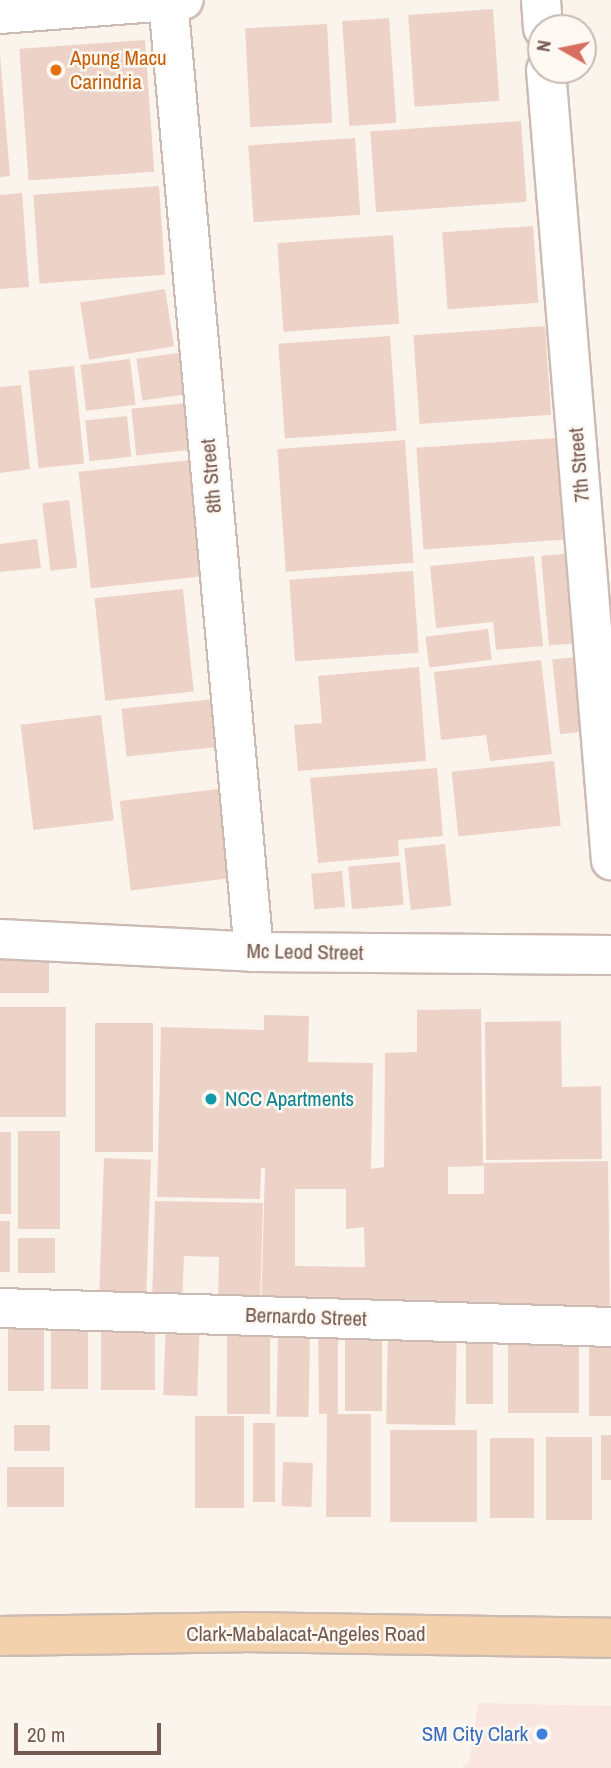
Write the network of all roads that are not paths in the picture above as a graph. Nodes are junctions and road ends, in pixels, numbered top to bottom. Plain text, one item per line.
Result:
1 (173, 1) edge
2 (0, 14) edge
3 (547, 84) edge
4 (611, 860) edge
5 (0, 939) edge
6 (254, 952) junction
7 (611, 955) edge
8 (0, 1308) edge
9 (611, 1327) edge
10 (0, 1636) edge
11 (611, 1638) edge

1 - 2 street
1 - 6 street, 8th Street
3 - 4 street, 7th Street
5 - 6 street, Mc Leod Street
6 - 7 street, Mc Leod Street
8 - 9 street, Bernardo Street
10 - 11 main road, Clark-Mabalacat-Angeles Road

